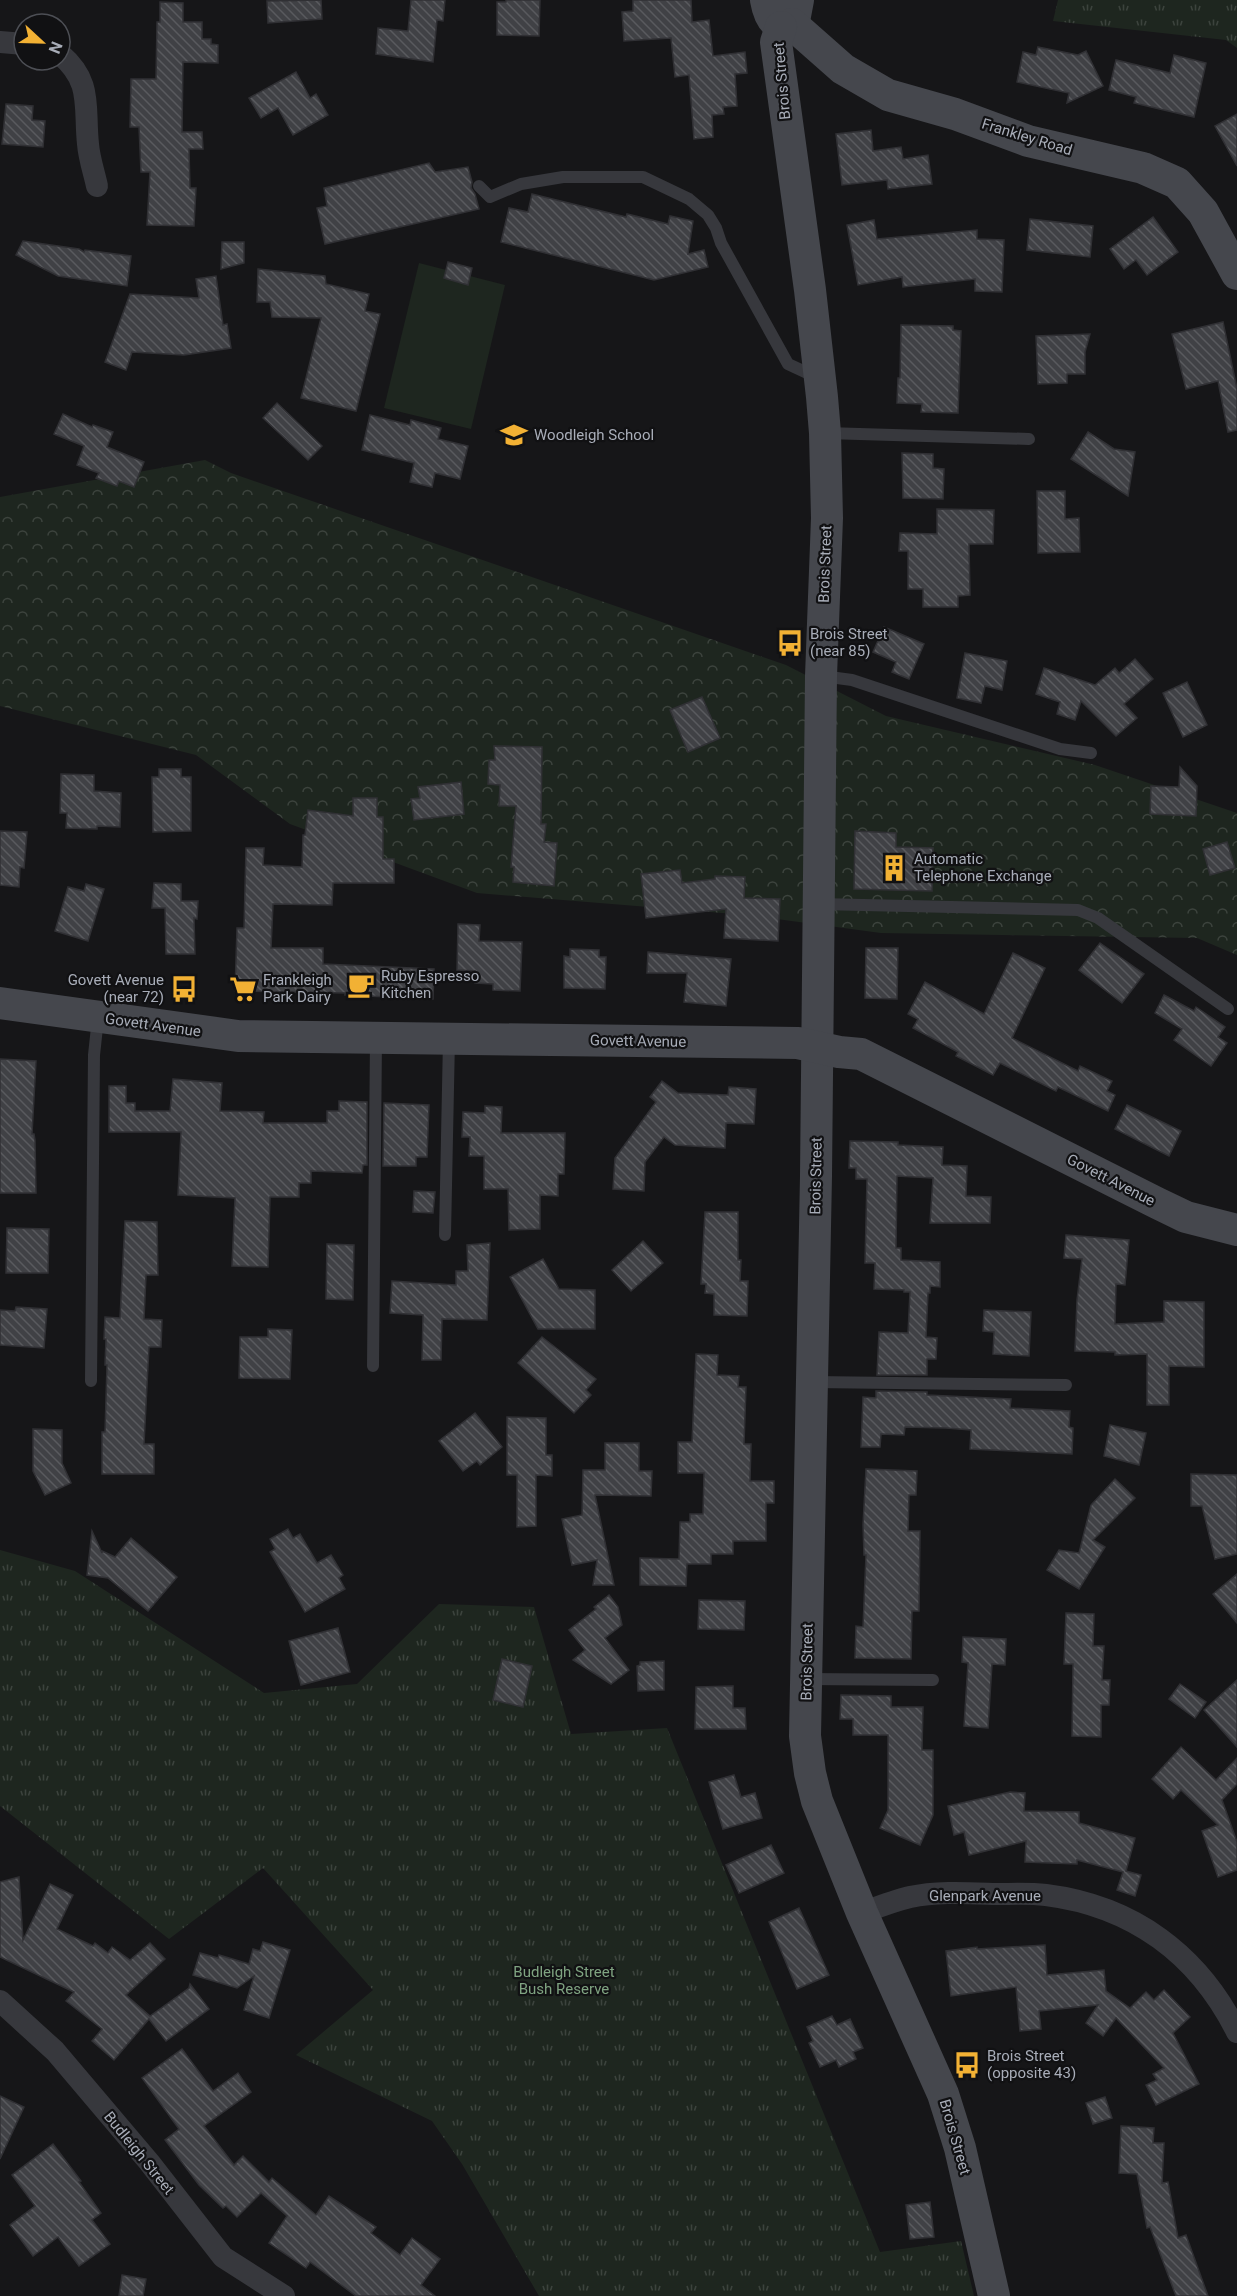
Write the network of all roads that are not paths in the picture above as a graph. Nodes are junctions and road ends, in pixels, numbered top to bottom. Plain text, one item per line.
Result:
1 (766, 0) edge
2 (790, 17) edge
3 (72, 66) edge
4 (97, 186) dead end
5 (480, 186) dead end
6 (1237, 273) edge
7 (819, 379) junction
8 (825, 433) junction
9 (1029, 439) dead end
10 (821, 676) junction
11 (1091, 753) dead end
12 (818, 904) junction
13 (0, 1003) edge
14 (1228, 1009) dead end
15 (99, 1017) junction
16 (376, 1038) junction
17 (449, 1039) junction
18 (816, 1048) junction
19 (1237, 1230) edge
20 (445, 1235) dead end
21 (373, 1366) dead end
22 (91, 1381) dead end
23 (813, 1382) junction
24 (1066, 1385) dead end
25 (806, 1679) junction
26 (933, 1680) dead end
27 (862, 1913) junction
28 (0, 2001) edge
29 (1237, 2031) edge
30 (284, 2296) edge
31 (994, 2296) edge

1 - 2 main road, Frankley Road
2 - 6 main road, Frankley Road
2 - 7 main road, Brois Street
3 - 4 street
5 - 7 lane
7 - 8 main road, Brois Street
8 - 9 lane
8 - 10 main road, Brois Street
10 - 11 lane
10 - 12 main road, Brois Street
12 - 14 lane
12 - 18 main road, Brois Street
13 - 15 main road, Govett Avenue
15 - 16 main road, Govett Avenue
15 - 22 lane
16 - 17 main road, Govett Avenue
16 - 21 lane
17 - 18 main road, Govett Avenue
17 - 20 lane
18 - 19 main road, Govett Avenue
18 - 23 main road, Brois Street
23 - 24 lane
23 - 25 main road, Brois Street
25 - 26 lane
25 - 27 main road, Brois Street
27 - 29 street, Glenpark Avenue
27 - 31 main road, Brois Street
28 - 30 street, Budleigh Street

